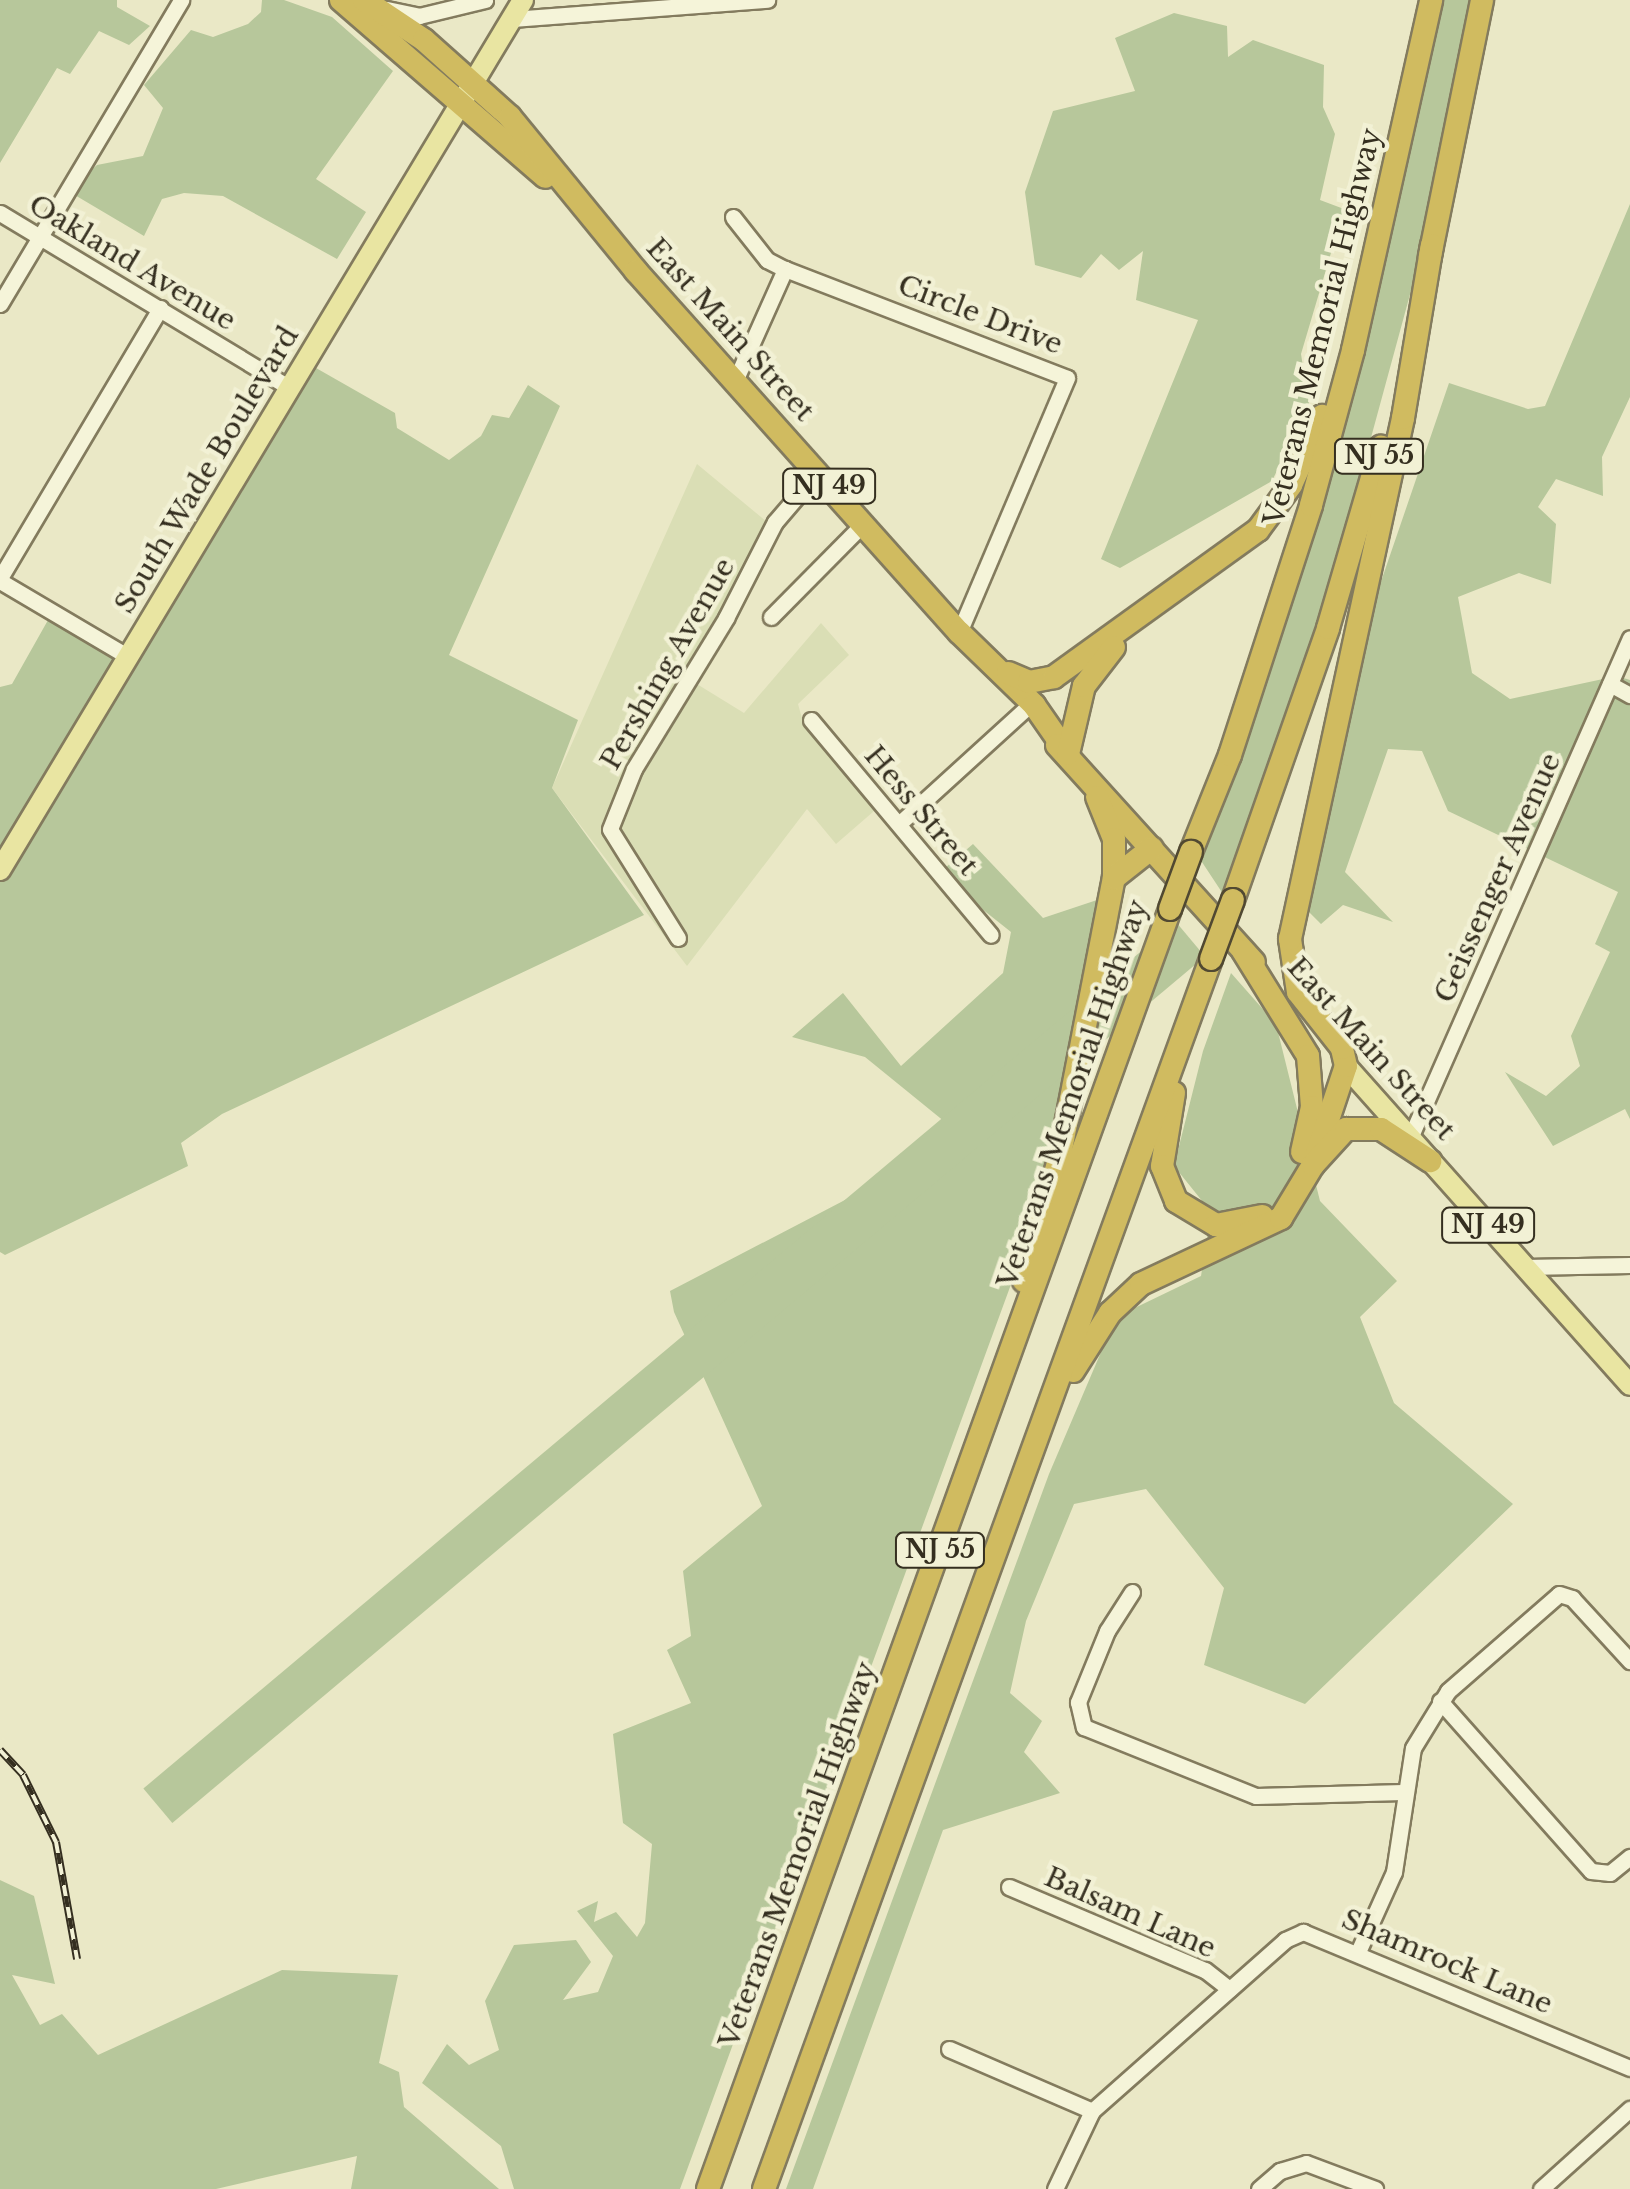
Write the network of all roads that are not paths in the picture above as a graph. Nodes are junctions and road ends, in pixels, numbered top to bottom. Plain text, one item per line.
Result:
1 (181, 0) edge
2 (341, 0) edge
3 (365, 0) edge
4 (485, 0) edge
5 (523, 0) edge
6 (767, 0) edge
7 (1431, 0) edge
8 (1482, 0) edge
9 (512, 19) junction
10 (465, 90) junction
11 (0, 213) edge
12 (733, 217) dead end
13 (1378, 236) junction
14 (40, 237) junction
15 (1432, 245) junction
16 (785, 269) junction
17 (0, 304) edge
18 (160, 308) junction
19 (735, 381) junction
20 (290, 387) junction
21 (817, 473) junction
22 (863, 524) junction
23 (0, 579) edge
24 (1153, 610) junction
25 (772, 617) dead end
26 (959, 632) junction
27 (1630, 638) edge
28 (127, 656) junction
29 (992, 666) junction
30 (1610, 684) junction
31 (1630, 694) edge
32 (1024, 710) junction
33 (811, 720) dead end
34 (1068, 754) junction
35 (1088, 776) junction
36 (900, 822) junction
37 (1152, 848) junction
38 (0, 870) edge
39 (1114, 878) junction
40 (991, 935) dead end
41 (678, 938) dead end
42 (1243, 950) junction
43 (1194, 1006) junction
44 (1346, 1066) junction
45 (1410, 1138) junction
46 (1430, 1161) junction
47 (1314, 1164) junction
48 (1630, 1265) edge
49 (1525, 1267) junction
50 (1630, 1385) edge
51 (941, 1548) junction
52 (987, 1572) junction
53 (1132, 1592) dead end
54 (1630, 1662) edge
55 (1440, 1701) junction
56 (1403, 1792) junction
57 (1630, 1857) edge
58 (1009, 1887) dead end
59 (1358, 1952) junction
60 (1229, 1990) junction
61 (949, 2049) dead end
62 (1630, 2068) edge
63 (1092, 2111) junction
64 (1629, 2112) edge
65 (708, 2189) edge
66 (764, 2189) edge
67 (1056, 2189) edge
68 (1259, 2189) edge
69 (1375, 2189) edge
70 (1541, 2189) edge

1 - 14 street
2 - 10 highway, East Main Street / NJ 49
3 - 4 street
3 - 10 highway, East Main Street / NJ 49
5 - 9 main road, South Wade Boulevard
6 - 9 street
7 - 13 highway, Veterans Memorial Highway / NJ 55
8 - 15 highway, NJ 55
9 - 10 main road, South Wade Boulevard
10 - 19 highway, East Main Street / NJ 49
10 - 20 main road, South Wade Boulevard
11 - 14 street, Oakland Avenue
12 - 16 street
13 - 24 highway
13 - 51 highway, Veterans Memorial Highway / NJ 55, bridge
14 - 17 street
14 - 18 street, Oakland Avenue
15 - 43 highway, NJ 55, bridge
15 - 44 highway
16 - 19 street
16 - 26 street, Circle Drive
18 - 20 street, Oakland Avenue
18 - 23 street
19 - 21 highway, East Main Street / NJ 49
20 - 28 main road, South Wade Boulevard
21 - 22 highway, East Main Street / NJ 49
21 - 41 street, Pershing Avenue
22 - 25 street
22 - 26 highway, East Main Street / NJ 49
23 - 28 street
24 - 29 highway
24 - 34 highway
26 - 29 highway, East Main Street / NJ 49
27 - 30 street, Geissenger Avenue
28 - 38 main road, South Wade Boulevard
29 - 32 highway, East Main Street / NJ 49
29 - 34 highway, East Main Street / NJ 49
30 - 31 street
30 - 45 street, Geissenger Avenue
32 - 34 highway, East Main Street / NJ 49
32 - 36 street
33 - 36 street, Hess Street
34 - 35 highway, East Main Street / NJ 49
35 - 37 highway, East Main Street / NJ 49
35 - 39 highway
36 - 40 street, Hess Street
37 - 39 highway
37 - 42 highway, East Main Street / NJ 49
39 - 51 highway
42 - 43 highway
42 - 44 highway, East Main Street / NJ 49
43 - 52 highway, NJ 55
44 - 45 main road, East Main Street / NJ 49
44 - 47 highway
45 - 46 main road, East Main Street / NJ 49
46 - 47 highway
46 - 49 main road, East Main Street / NJ 49
47 - 52 highway
48 - 49 street
49 - 50 main road, East Main Street / NJ 49
51 - 65 highway, Veterans Memorial Highway / NJ 55
52 - 66 highway, NJ 55
53 - 56 street
54 - 55 street
55 - 56 street
55 - 57 street
56 - 59 street
58 - 60 street, Balsam Lane
59 - 60 street, Shamrock Lane
59 - 62 street, Shamrock Lane
60 - 63 street, Shamrock Lane
61 - 63 street
63 - 67 street, Shamrock Lane
64 - 70 street
68 - 69 street

